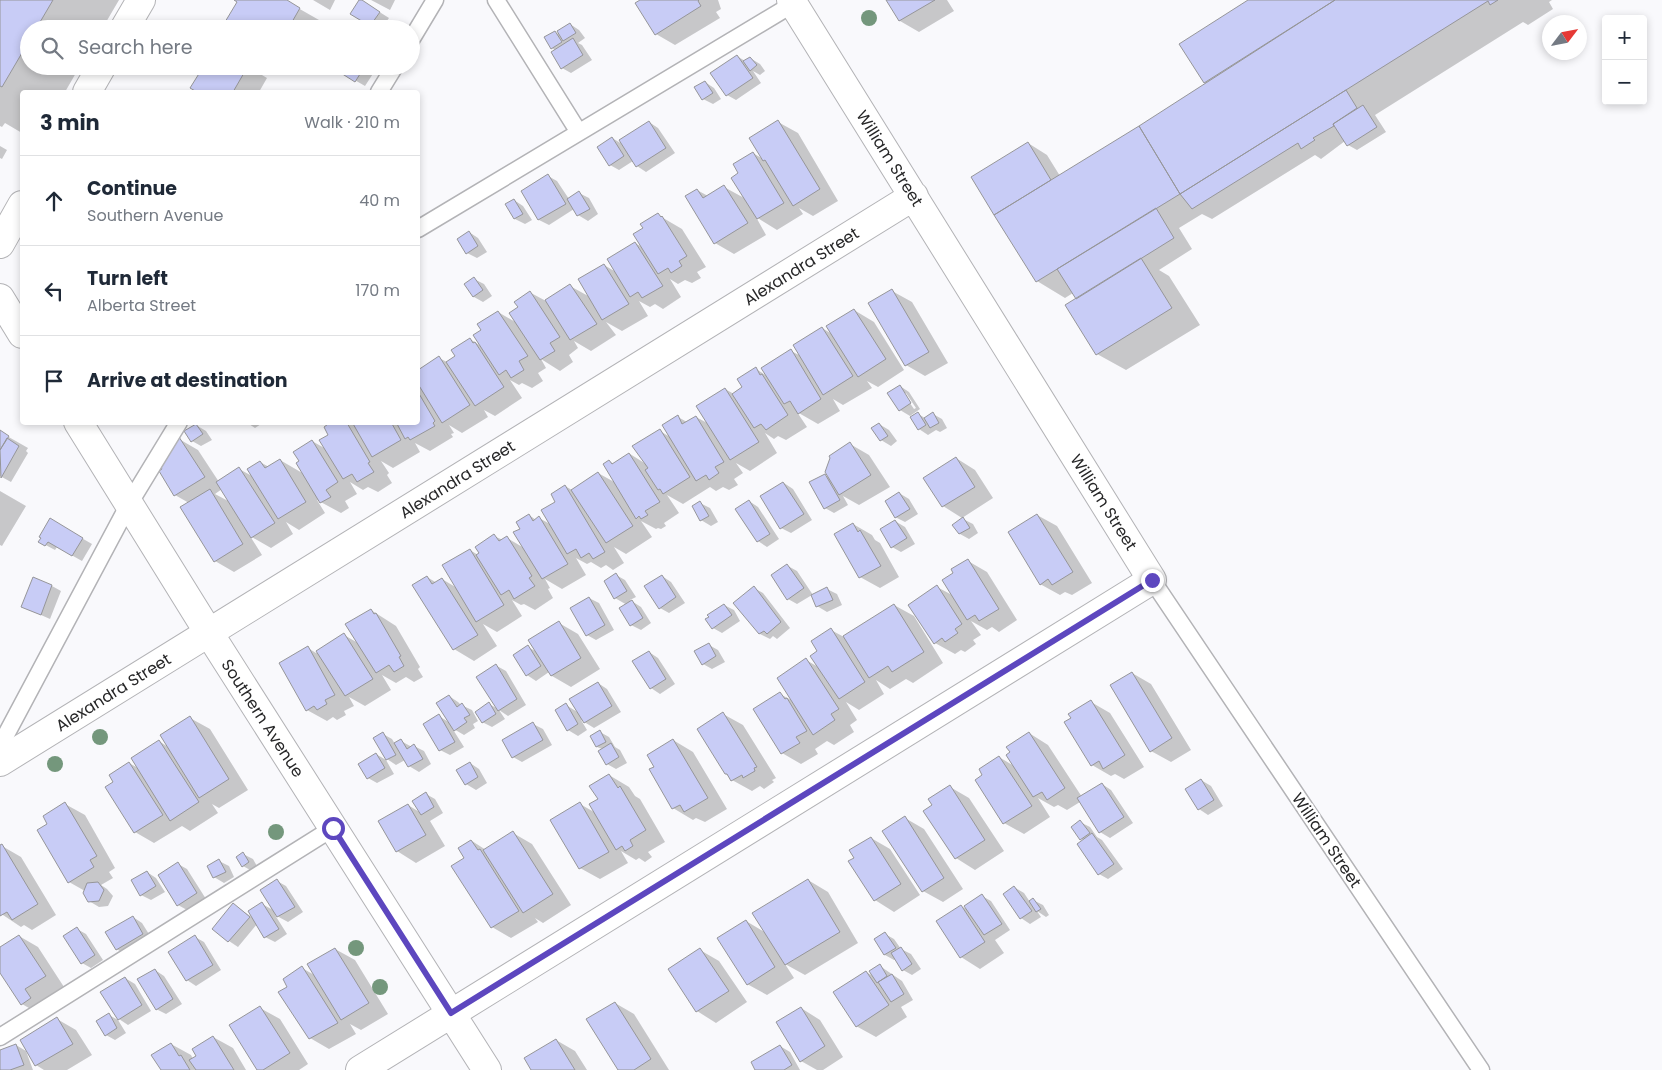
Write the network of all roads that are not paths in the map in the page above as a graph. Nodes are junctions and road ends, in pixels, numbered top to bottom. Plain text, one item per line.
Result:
1 (141, 0) edge
2 (435, 0) edge
3 (496, 0) edge
4 (792, 2) edge
5 (129, 20) edge
6 (420, 25) edge
7 (97, 75) edge
8 (389, 75) edge
9 (88, 90) edge
10 (380, 90) edge
11 (578, 131) junction
12 (914, 196) junction
13 (20, 209) edge
14 (420, 228) edge
15 (0, 244) edge
16 (0, 298) edge
17 (20, 331) edge
18 (80, 425) edge
19 (177, 425) edge
20 (129, 504) junction
21 (1152, 580) junction
22 (209, 633) junction
23 (0, 746) edge
24 (0, 762) edge
25 (333, 828) junction
26 (451, 1013) junction
27 (0, 1037) edge
28 (360, 1070) edge
29 (488, 1070) edge
30 (1481, 1070) edge

1 - 5 street
2 - 6 lane
3 - 11 lane
4 - 11 lane
4 - 12 street, William Street
7 - 9 street
8 - 10 lane
11 - 14 lane
12 - 21 street, William Street
12 - 22 street, Alexandra Street
13 - 15 street
16 - 17 street
18 - 20 street, Southern Avenue
19 - 20 lane
20 - 22 street, Southern Avenue
20 - 23 lane
21 - 26 street
21 - 30 lane, William Street
22 - 24 street, Alexandra Street
22 - 25 street, Southern Avenue
25 - 26 street, Southern Avenue
25 - 27 lane
26 - 28 street
26 - 29 street, Southern Avenue

